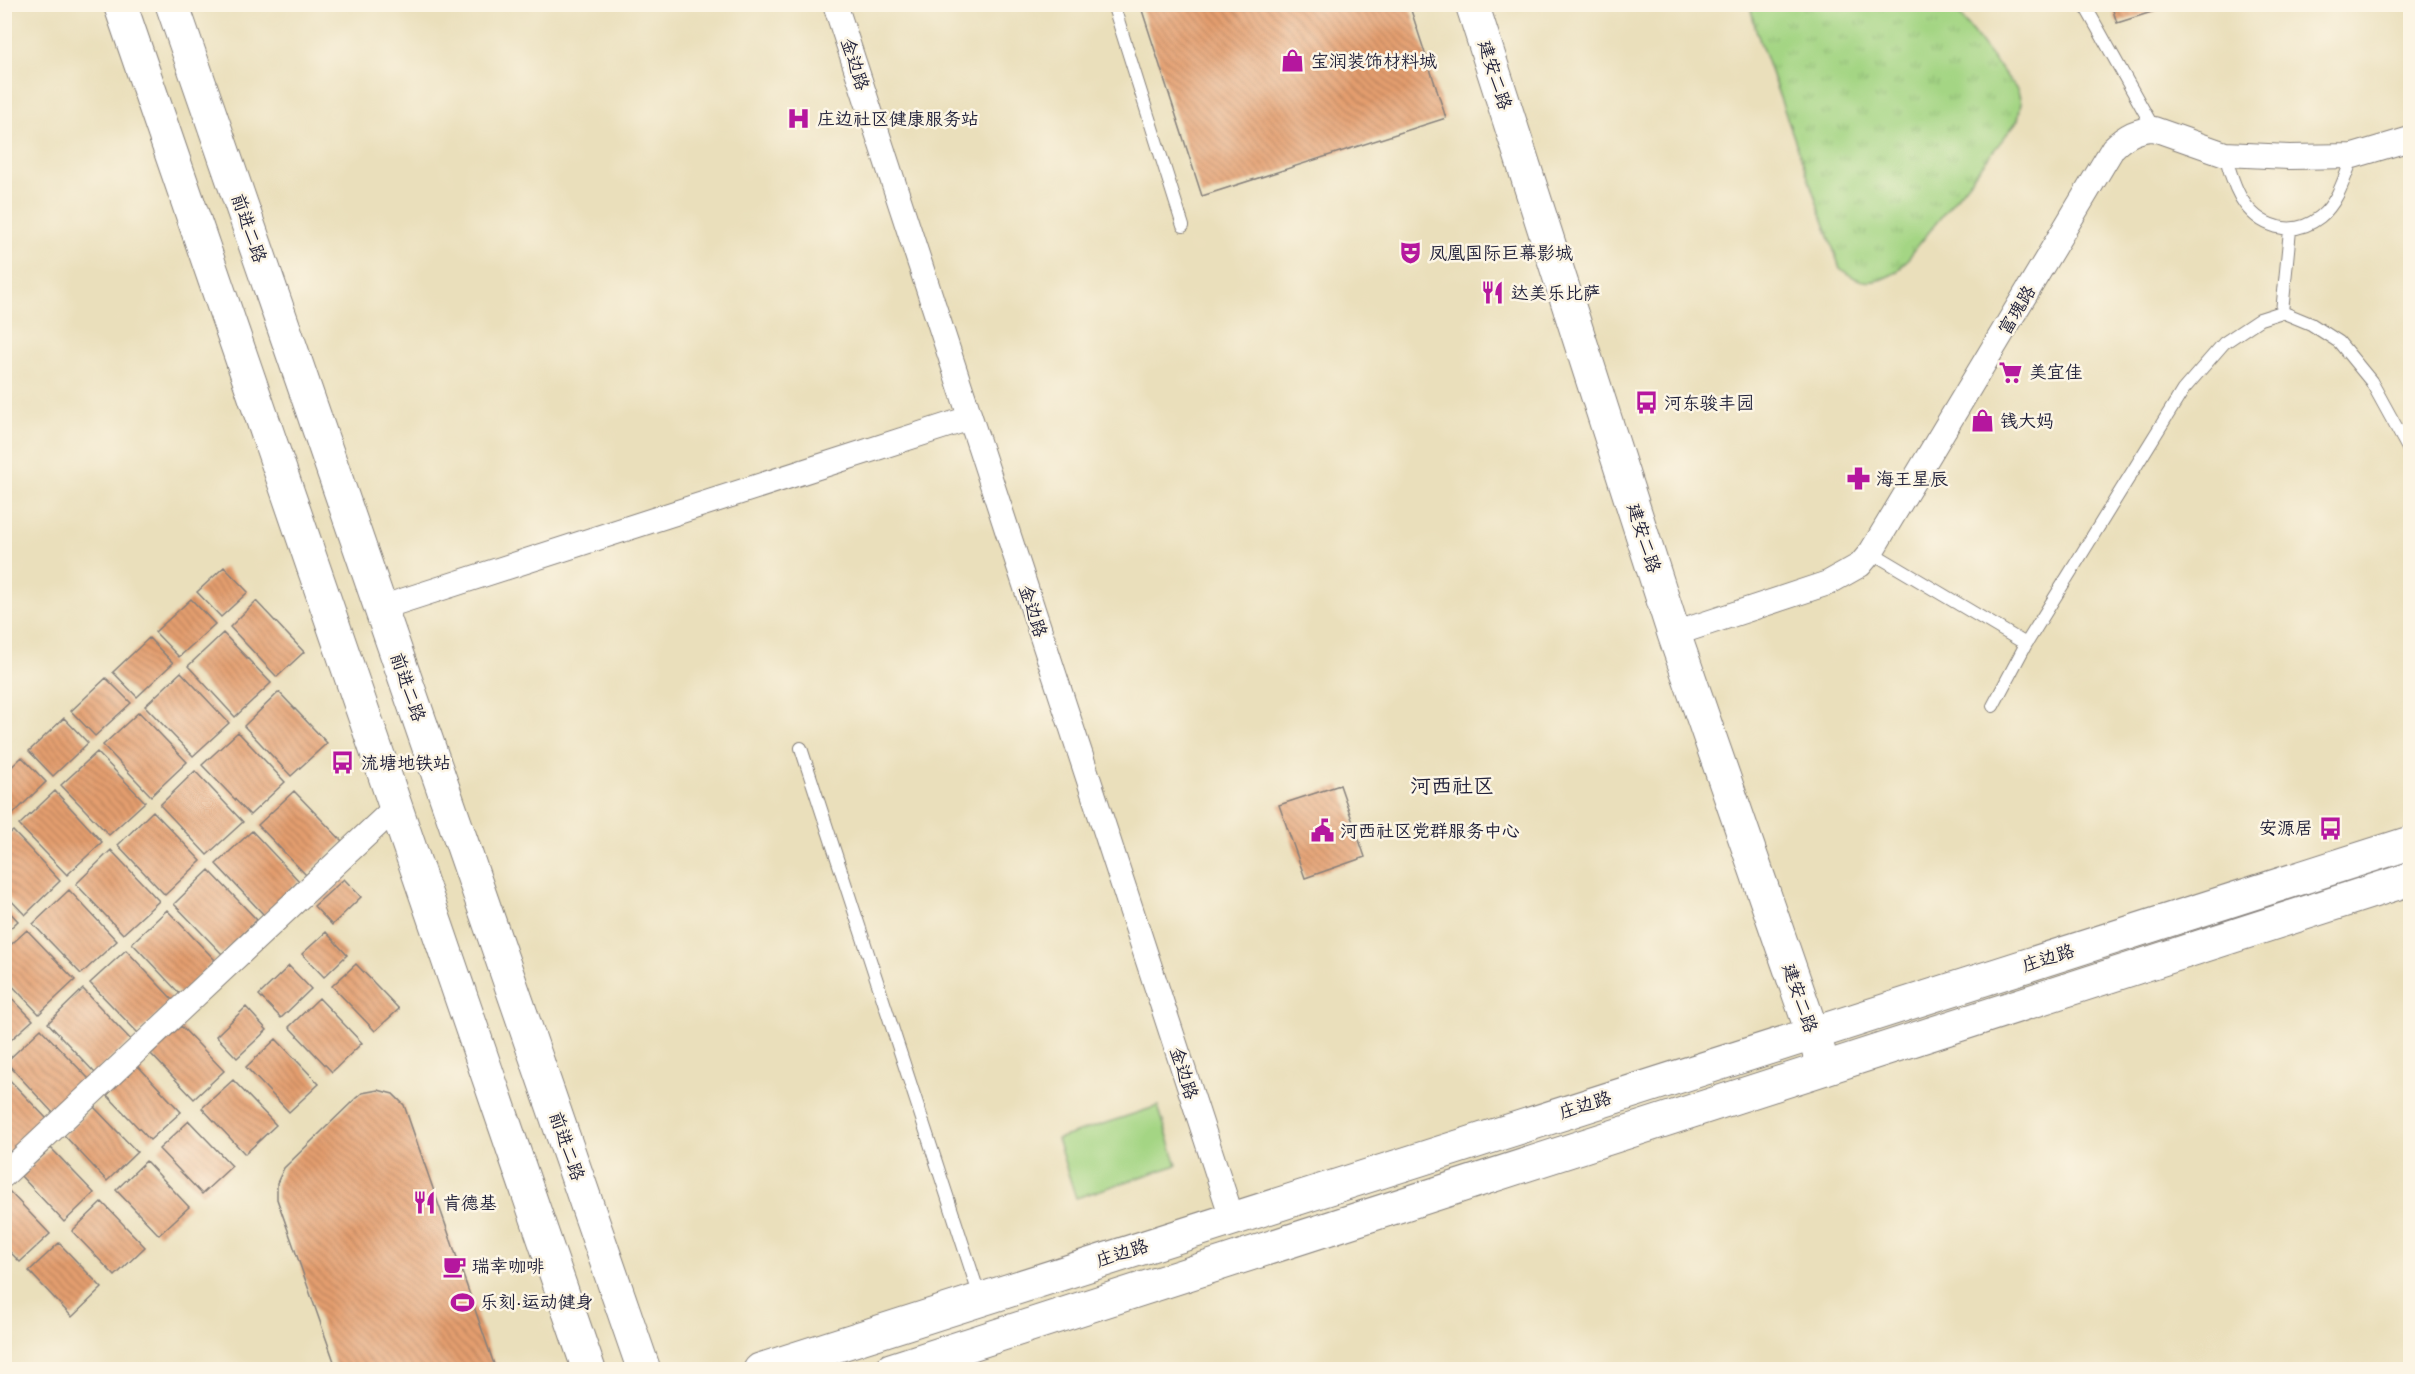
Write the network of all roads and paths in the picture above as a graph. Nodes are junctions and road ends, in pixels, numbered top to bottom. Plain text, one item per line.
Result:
1 (120, 4) edge
2 (172, 4) edge
3 (835, 4) edge
4 (1113, 4) edge
5 (1472, 4) edge
6 (2084, 4) edge
7 (2154, 129) junction
8 (2410, 139) edge
9 (2225, 154) junction
10 (2353, 156) junction
11 (1183, 226) dead end
12 (2290, 230) junction
13 (2282, 312) junction
14 (970, 418) junction
15 (2410, 452) edge
16 (1870, 552) junction
17 (380, 608) junction
18 (1674, 634) junction
19 (2026, 644) junction
20 (1993, 706) dead end
21 (801, 748) dead end
22 (396, 807) junction
23 (2410, 843) edge
24 (2410, 879) edge
25 (1812, 1032) junction
26 (1824, 1068) junction
27 (4, 1175) edge
28 (1232, 1218) junction
29 (981, 1299) junction
30 (589, 1370) edge
31 (644, 1370) edge
32 (760, 1370) edge
33 (891, 1370) edge

1 - 22 main road
2 - 17 main road, 前进二路
3 - 14 street, 金边路
4 - 11 lane
5 - 18 main road, 建安二路
6 - 7 lane
7 - 9 street
7 - 16 street, 富瑰路
8 - 10 street
9 - 10 street
9 - 12 lane
10 - 12 lane
12 - 13 lane
13 - 15 lane
13 - 19 lane
14 - 17 street
14 - 28 street, 金边路
16 - 18 street, 富瑰路
16 - 19 lane
17 - 31 main road, 前进二路
18 - 25 main road, 建安二路
19 - 20 lane
21 - 29 lane
22 - 27 street
22 - 30 main road
23 - 25 main road, 庄边路
24 - 26 main road, 庄边路
25 - 26 main road, 建安二路
25 - 28 main road, 庄边路
26 - 33 main road, 庄边路
28 - 29 main road, 庄边路
29 - 32 main road, 庄边路

